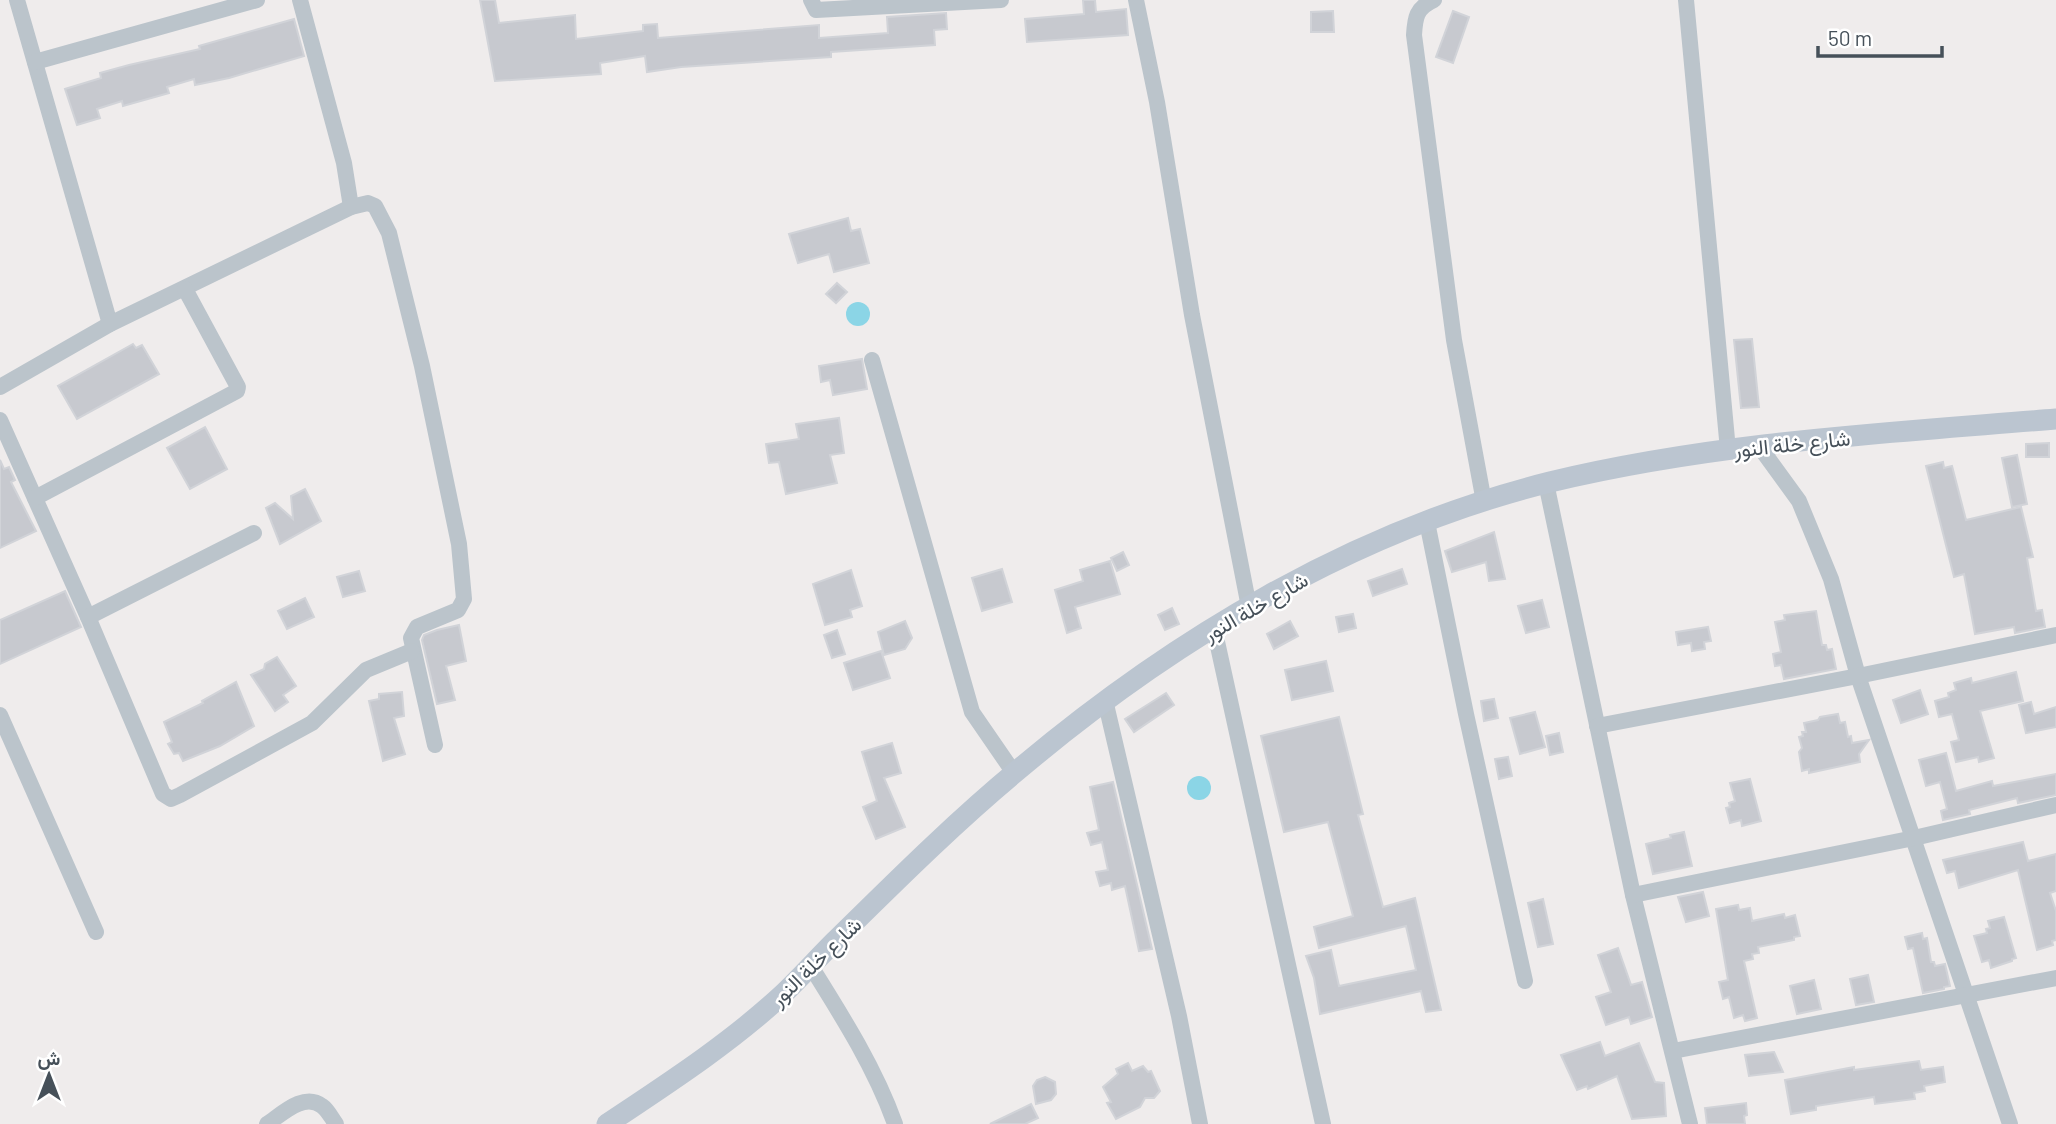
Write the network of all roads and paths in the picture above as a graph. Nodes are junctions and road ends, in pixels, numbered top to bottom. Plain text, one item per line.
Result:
1 (17, 0) edge
2 (257, 0) edge
3 (300, 0) edge
4 (811, 0) edge
5 (1001, 0) edge
6 (1136, 0) edge
7 (1433, 0) edge
8 (1686, 0) edge
9 (35, 62) junction
10 (351, 207) junction
11 (185, 289) junction
12 (110, 324) junction
13 (872, 360) dead end
14 (0, 387) edge
15 (2056, 419) edge
16 (0, 420) edge
17 (1759, 446) junction
18 (1728, 450) junction
19 (1546, 483) junction
20 (35, 498) junction
21 (1484, 502) junction
22 (1427, 522) junction
23 (254, 533) dead end
24 (1249, 607) junction
25 (88, 617) junction
26 (1214, 628) junction
27 (2056, 635) edge
28 (412, 651) junction
29 (1858, 676) junction
30 (1104, 700) junction
31 (0, 715) edge
32 (1597, 726) junction
33 (435, 745) dead end
34 (1014, 773) junction
35 (2056, 806) edge
36 (1914, 838) junction
37 (1633, 895) junction
38 (96, 932) dead end
39 (810, 965) junction
40 (2056, 978) edge
41 (1525, 982) dead end
42 (1966, 995) junction
43 (1673, 1051) junction
44 (267, 1124) edge
45 (336, 1124) edge
46 (607, 1124) edge
47 (894, 1124) edge
48 (1200, 1124) edge
49 (1323, 1124) edge
50 (1690, 1124) edge
51 (2010, 1124) edge

1 - 9 street
2 - 9 street
3 - 10 street
4 - 5 street
6 - 24 street
7 - 21 street
8 - 18 street
9 - 12 street
10 - 11 street
10 - 28 street
11 - 12 street
11 - 20 street
12 - 14 street
13 - 34 street
15 - 17 street, شارع خلة النور
16 - 20 street
17 - 18 street, شارع خلة النور
17 - 29 street
18 - 19 street, شارع خلة النور
19 - 21 street, شارع خلة النور
19 - 32 street
20 - 25 street
21 - 22 street, شارع خلة النور
22 - 24 street, شارع خلة النور
22 - 41 street
23 - 25 street
24 - 26 street, شارع خلة النور
25 - 28 street
26 - 30 street, شارع خلة النور
26 - 49 street
27 - 29 street
28 - 33 street
29 - 32 street
29 - 36 street
30 - 34 street, شارع خلة النور
30 - 48 street
31 - 38 street
32 - 37 street
34 - 39 street, شارع خلة النور
35 - 36 street
36 - 37 street
36 - 42 street
37 - 43 street
39 - 46 street, شارع خلة النور
39 - 47 street
40 - 42 street
42 - 43 street
42 - 51 street
43 - 50 street
44 - 45 street

